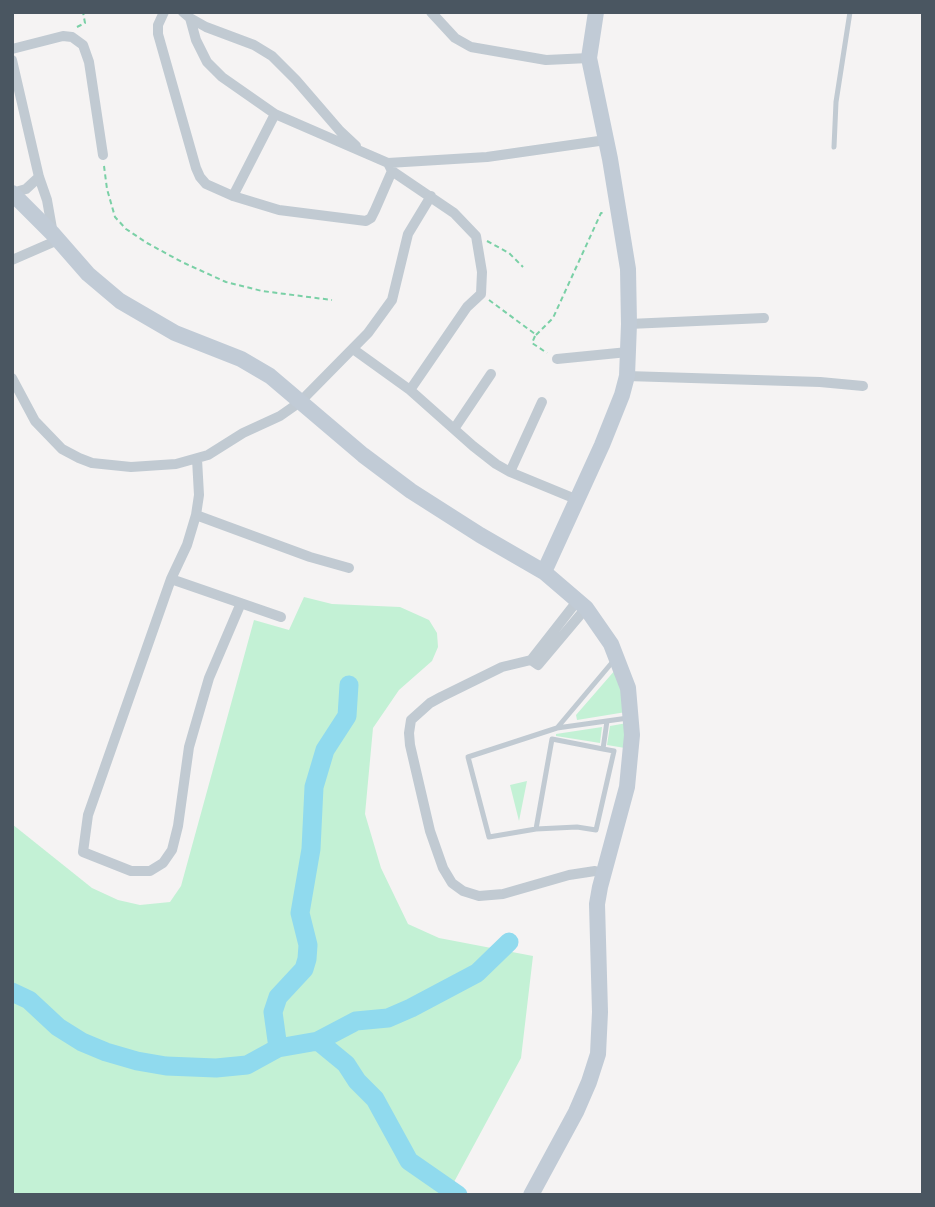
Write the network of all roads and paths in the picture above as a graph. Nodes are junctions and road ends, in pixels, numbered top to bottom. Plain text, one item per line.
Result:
1 (83, 12) edge
2 (164, 12) edge
3 (431, 12) edge
4 (596, 12) edge
5 (850, 12) edge
6 (187, 15) edge
7 (72, 37) junction
8 (12, 49) edge
9 (589, 58) junction
10 (12, 61) edge
11 (275, 114) junction
12 (606, 140) junction
13 (834, 147) dead end
14 (363, 152) junction
15 (103, 155) joint
16 (390, 167) junction
17 (39, 177) junction
18 (12, 193) edge
19 (431, 196) junction
20 (233, 197) junction
21 (620, 212) junction
22 (476, 236) junction
23 (55, 237) junction
24 (12, 260) edge
25 (523, 267) dead end
26 (481, 294) junction
27 (332, 300) dead end
28 (764, 318) dead end
29 (629, 324) junction
30 (536, 335) junction
31 (352, 349) junction
32 (628, 352) junction
33 (557, 359) joint
34 (491, 374) dead end
35 (627, 376) junction
36 (12, 378) edge
37 (863, 386) dead end
38 (410, 390) junction
39 (300, 402) junction
40 (542, 402) dead end
41 (454, 429) junction
42 (197, 459) junction
43 (510, 472) junction
44 (578, 500) junction
45 (196, 515) junction
46 (349, 568) dead end
47 (544, 572) junction
48 (171, 579) junction
49 (241, 603) junction
50 (582, 604) junction
51 (281, 617) dead end
52 (617, 656) junction
53 (631, 718) junction
54 (607, 721) junction
55 (557, 729) junction
56 (603, 749) junction
57 (599, 814) junction
58 (620, 819) junction
59 (536, 829) junction
60 (604, 873) junction
61 (531, 1195) edge

1 - 7 path
2 - 20 street
3 - 9 street
4 - 9 street
5 - 13 lane
6 - 11 street
6 - 14 street
7 - 8 street
7 - 15 street
9 - 12 street
10 - 17 street
11 - 14 street
11 - 20 street
12 - 16 street
12 - 21 street
14 - 16 street
15 - 27 path
16 - 19 street
16 - 20 street
17 - 18 street
17 - 23 street
18 - 23 street
19 - 22 street
19 - 31 street
21 - 29 street
21 - 30 path
22 - 25 path
22 - 26 street
23 - 24 street
23 - 39 street
26 - 30 path
26 - 38 street
28 - 29 street
29 - 32 street
30 - 33 path
31 - 38 street
31 - 39 street
32 - 33 street
32 - 35 street
34 - 41 street
35 - 37 street
35 - 44 street
36 - 42 street
38 - 41 street
39 - 42 street
39 - 47 street
40 - 43 street
41 - 43 street
42 - 45 street
43 - 44 street
44 - 47 street
45 - 46 street
45 - 48 street
47 - 50 street
48 - 49 street
48 - 49 street
49 - 51 street
50 - 52 street
50 - 60 street
52 - 53 street
52 - 55 lane
53 - 54 lane
53 - 58 street
54 - 55 lane
54 - 56 lane
55 - 59 lane
56 - 57 lane
56 - 59 lane
57 - 58 lane
57 - 59 lane
58 - 60 street
60 - 61 street

